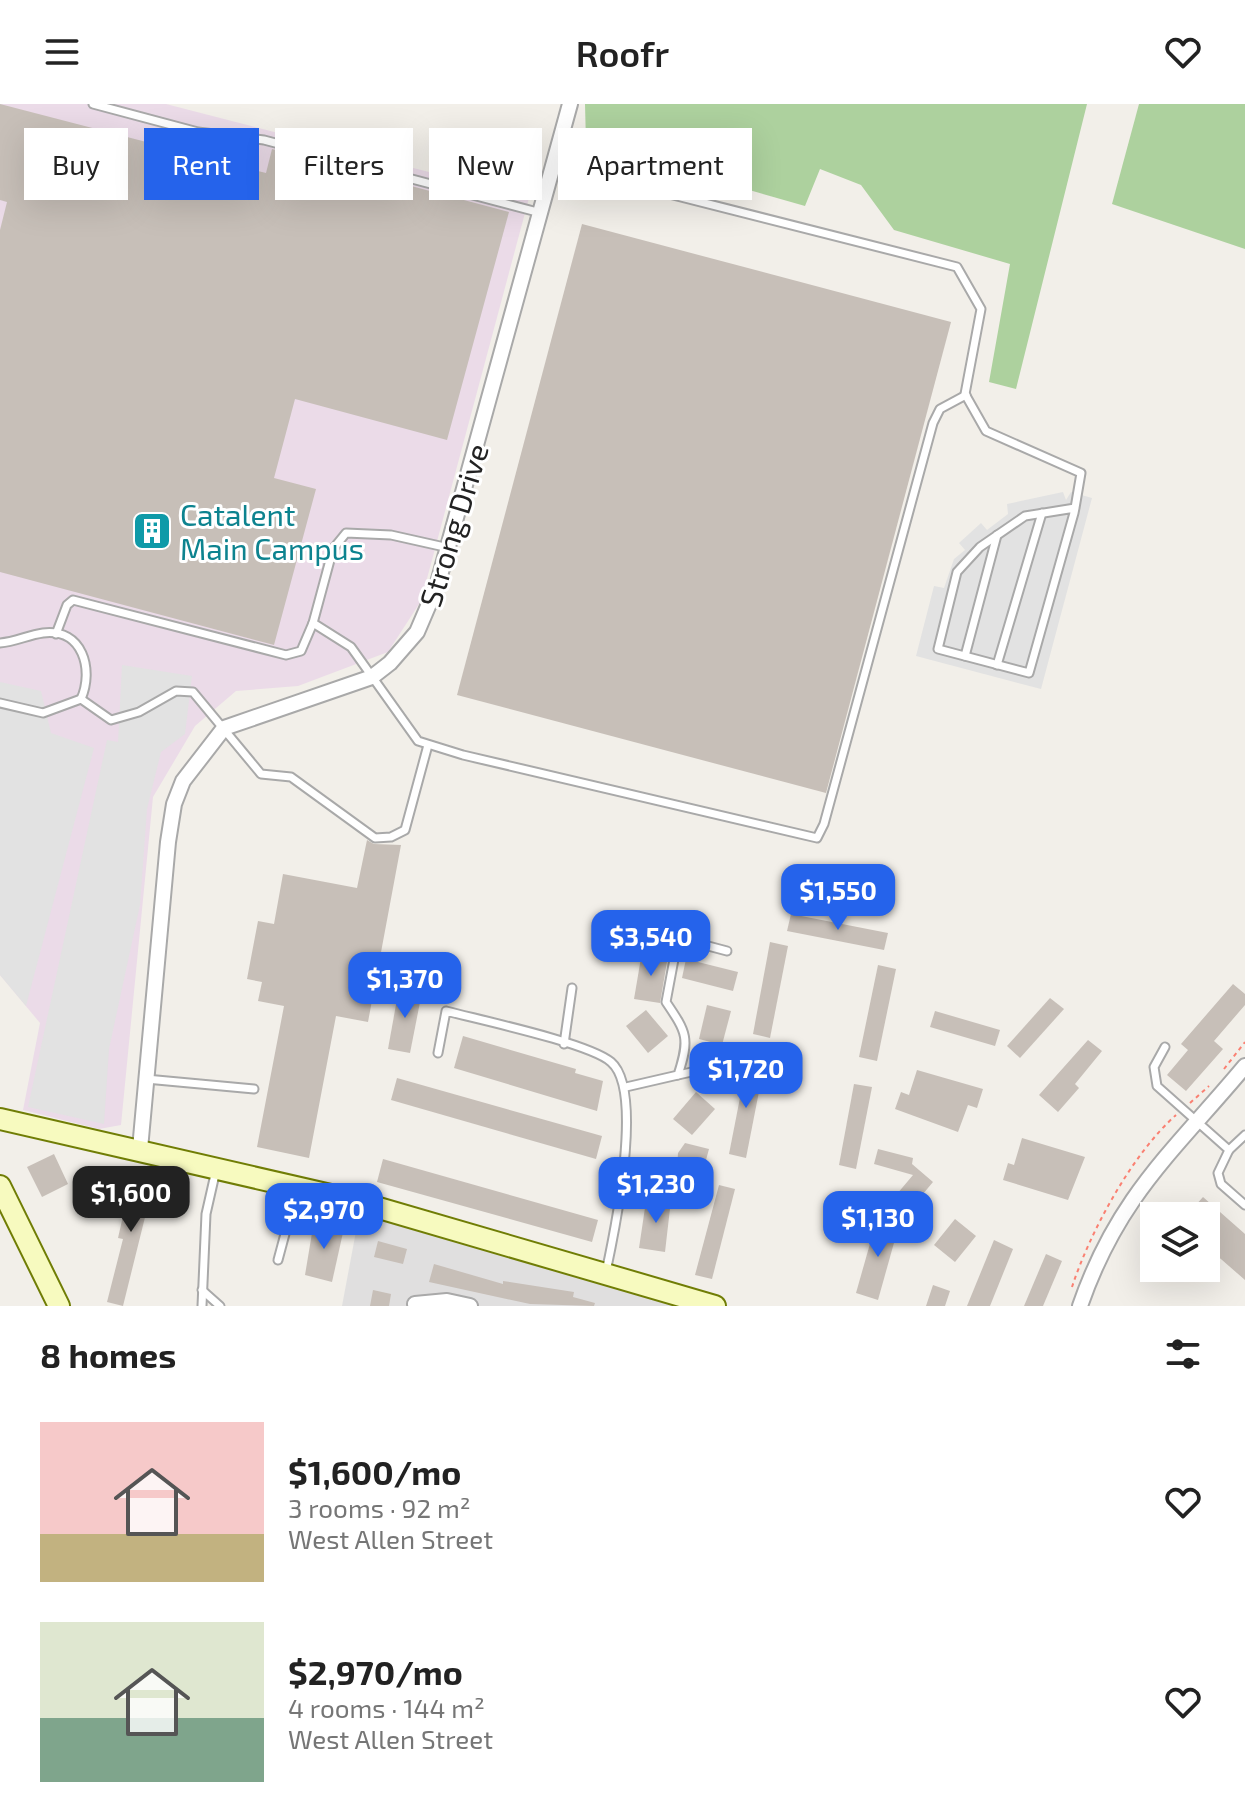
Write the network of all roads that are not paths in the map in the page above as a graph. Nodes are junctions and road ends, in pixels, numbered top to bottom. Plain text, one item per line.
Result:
1 (93, 104) edge
2 (570, 104) edge
3 (555, 165) junction
4 (541, 213) junction
5 (966, 395) junction
6 (1075, 508) junction
7 (1042, 513) junction
8 (997, 535) junction
9 (449, 548) junction
10 (313, 623) junction
11 (56, 634) junction
12 (0, 643) edge
13 (965, 656) junction
14 (997, 665) junction
15 (372, 677) junction
16 (81, 699) junction
17 (0, 703) edge
18 (224, 728) junction
19 (428, 745) junction
20 (646, 930) dead end
21 (678, 938) junction
22 (727, 951) dead end
23 (572, 988) dead end
24 (564, 1044) junction
25 (1165, 1047) dead end
26 (438, 1053) dead end
27 (1245, 1066) edge
28 (714, 1067) dead end
29 (678, 1075) junction
30 (146, 1079) junction
31 (626, 1087) junction
32 (254, 1089) dead end
33 (0, 1119) edge
34 (1195, 1123) junction
35 (1245, 1135) edge
36 (140, 1149) junction
37 (1229, 1150) junction
38 (217, 1168) junction
39 (0, 1186) edge
40 (298, 1187) junction
41 (1245, 1205) edge
42 (278, 1260) dead end
43 (605, 1274) junction
44 (202, 1290) junction
45 (679, 1302) edge
46 (415, 1304) dead end
47 (59, 1306) edge
48 (202, 1306) edge
49 (220, 1306) edge
50 (470, 1306) edge
51 (715, 1306) edge
52 (1080, 1306) edge

1 - 4 lane
2 - 3 street, Strong Drive
3 - 4 street, Strong Drive
3 - 5 lane
4 - 9 street, Strong Drive
5 - 6 lane
5 - 19 lane
6 - 7 lane
6 - 14 lane
7 - 8 lane
7 - 14 lane
8 - 13 lane
8 - 13 lane
9 - 10 lane
9 - 15 street, Strong Drive
10 - 11 lane
10 - 15 lane
11 - 12 lane
11 - 16 lane
13 - 14 lane
15 - 18 street, Strong Drive
15 - 19 lane
16 - 17 lane
16 - 18 lane
18 - 19 lane
18 - 30 street
20 - 21 lane
21 - 22 lane
21 - 29 lane
23 - 24 lane
24 - 26 lane
24 - 31 lane
25 - 34 lane
27 - 34 street
28 - 29 lane
29 - 31 lane
30 - 32 lane
30 - 36 street
31 - 43 lane
33 - 36 street
34 - 37 lane
34 - 52 street
35 - 37 lane
36 - 38 street
37 - 41 lane
38 - 40 street
38 - 44 lane
39 - 47 street
40 - 42 lane
40 - 43 street
43 - 45 street
44 - 48 lane
44 - 49 lane
45 - 51 street
46 - 50 street

